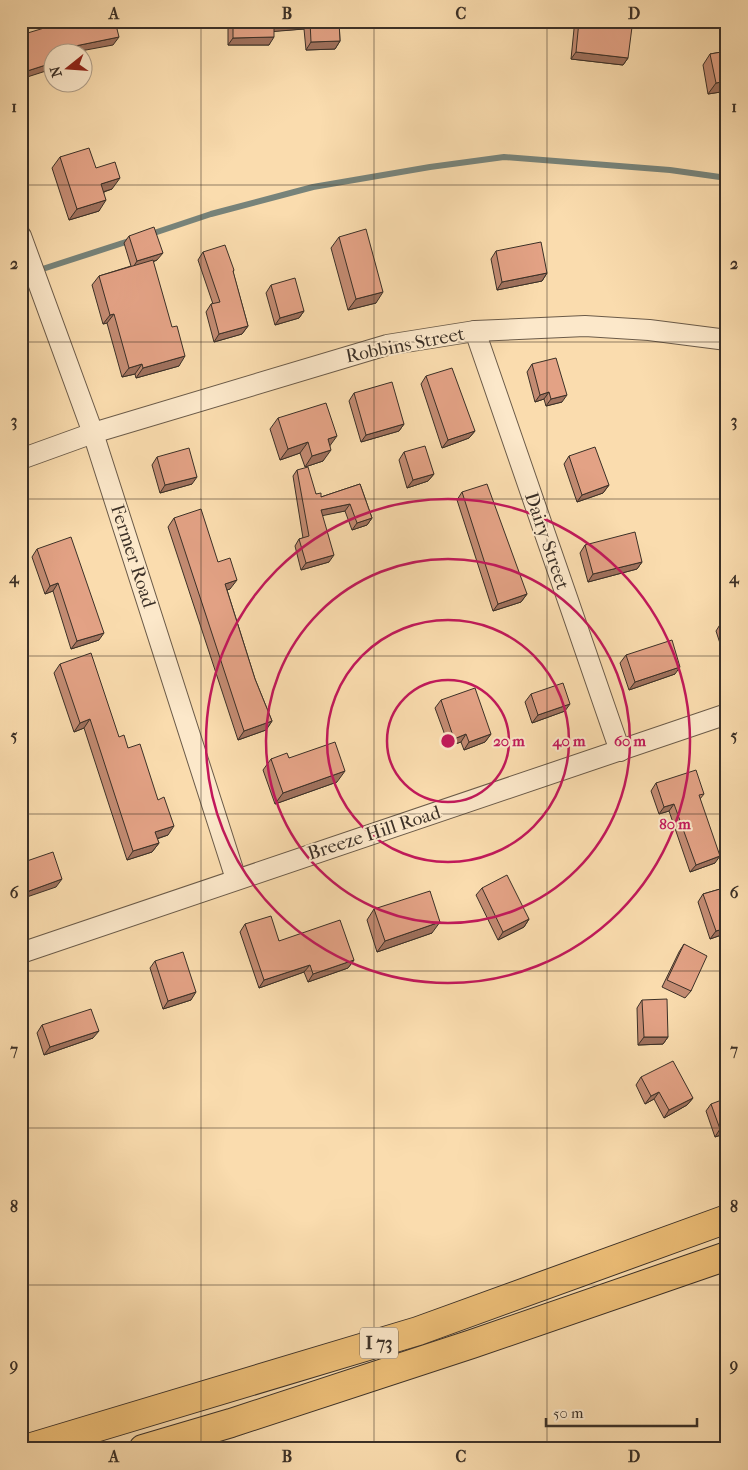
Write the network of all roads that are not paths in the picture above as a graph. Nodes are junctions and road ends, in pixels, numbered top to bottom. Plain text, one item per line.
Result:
1 (21, 236) edge
2 (474, 332) junction
3 (727, 340) edge
4 (93, 433) junction
5 (21, 459) edge
6 (725, 718) edge
7 (620, 751) junction
8 (236, 879) junction
9 (21, 953) edge
10 (727, 1219) edge
11 (727, 1256) edge
12 (25, 1449) edge
13 (143, 1449) edge

1 - 4 street, Fermer Road
2 - 3 street, Robbins Street
2 - 4 street, Robbins Street
2 - 7 street, Dairy Street
4 - 5 street, Robbins Street
4 - 8 street, Fermer Road
6 - 7 street, Breeze Hill Road
7 - 8 street, Breeze Hill Road
8 - 9 street, Breeze Hill Road
10 - 12 highway, I 73
11 - 13 highway, I 73

